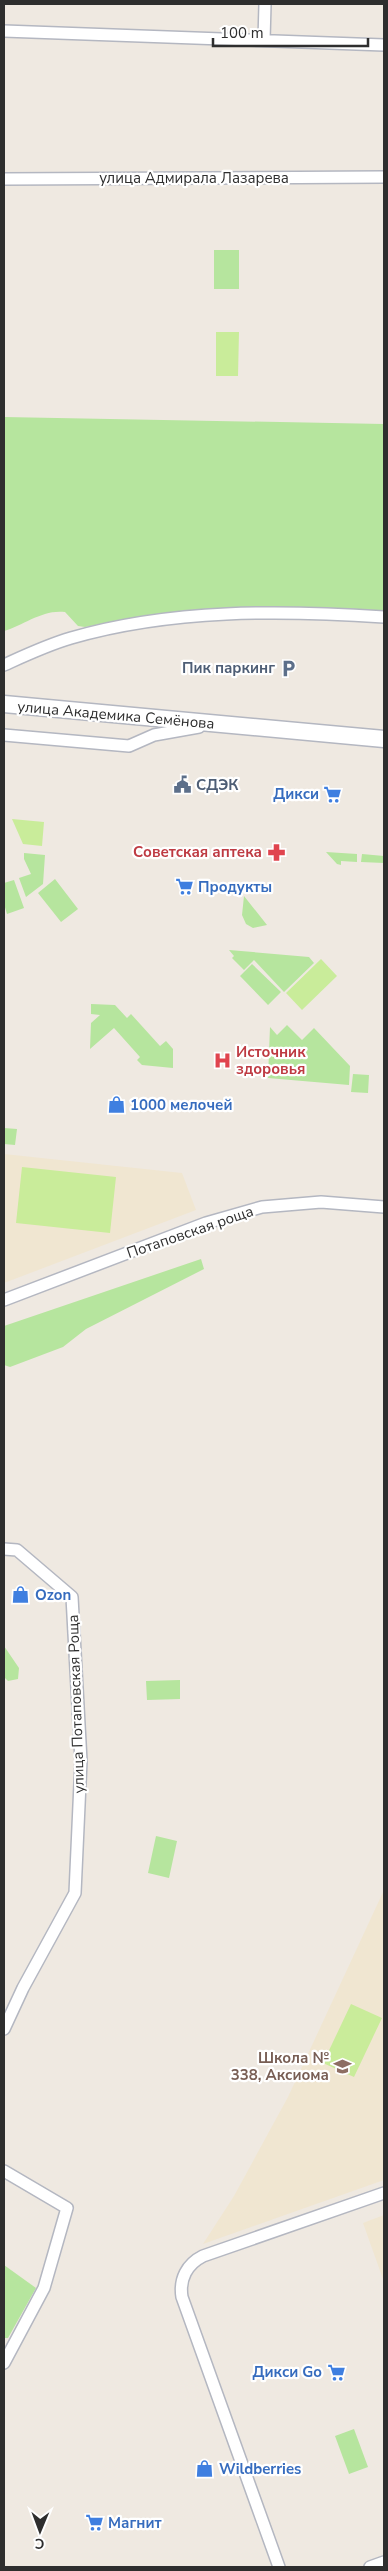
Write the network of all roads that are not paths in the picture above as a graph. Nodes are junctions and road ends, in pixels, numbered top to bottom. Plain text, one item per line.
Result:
1 (265, 4) edge
2 (4, 31) edge
3 (264, 40) junction
4 (384, 45) edge
5 (384, 177) edge
6 (4, 179) edge
7 (384, 617) edge
8 (4, 665) edge
9 (4, 704) edge
10 (228, 725) junction
11 (4, 735) edge
12 (384, 739) edge
13 (384, 1207) edge
14 (4, 1300) edge
15 (4, 1549) edge
16 (4, 2029) edge
17 (4, 2171) edge
18 (384, 2193) edge
19 (4, 2363) edge
20 (384, 2562) edge
21 (279, 2567) edge
22 (370, 2567) edge

1 - 3 street
2 - 3 street
3 - 4 street
5 - 6 street, улица Адмирала Лазарева
7 - 8 street
9 - 10 main road, улица Академика Семёнова
10 - 11 street
10 - 12 main road, улица Академика Семёнова
13 - 14 street, Потаповская роща
15 - 16 street, улица Потаповская Роща
17 - 19 street
18 - 21 street
20 - 22 street

